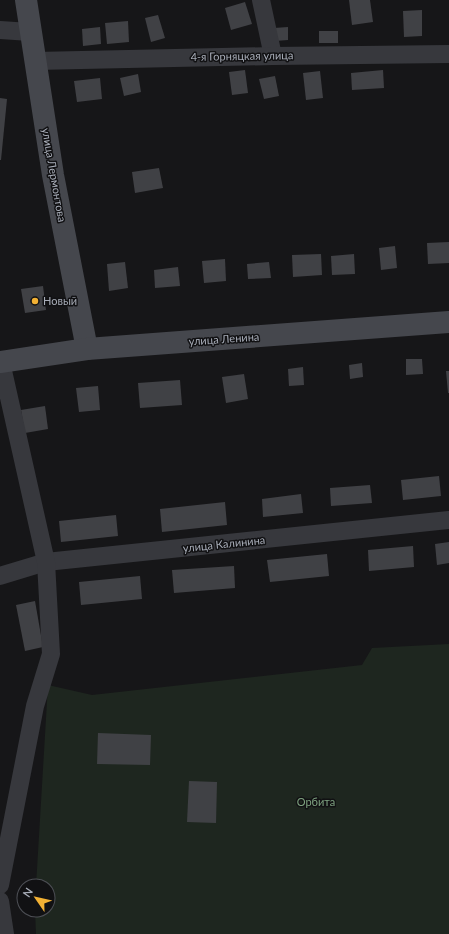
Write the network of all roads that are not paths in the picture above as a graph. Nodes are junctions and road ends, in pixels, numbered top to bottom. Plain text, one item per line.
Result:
1 (26, 0) edge
2 (261, 0) edge
3 (0, 30) edge
4 (30, 32) junction
5 (449, 54) edge
6 (273, 56) junction
7 (35, 61) junction
8 (449, 322) edge
9 (87, 349) junction
10 (0, 362) edge
11 (449, 520) edge
12 (46, 562) junction
13 (0, 576) edge
14 (0, 885) edge
15 (0, 900) edge
16 (5, 934) edge

1 - 4 main road, улица Лермонтова
2 - 6 street
3 - 4 street
4 - 7 main road, улица Лермонтова
5 - 6 street, 4-я Горняцкая улица
6 - 7 street, 4-я Горняцкая улица
7 - 9 main road, улица Лермонтова
8 - 9 main road, улица Ленина
9 - 10 main road, улица Ленина
10 - 12 street
11 - 12 street, улица Калинина
12 - 13 street, улица Калинина
12 - 14 street
15 - 16 street

